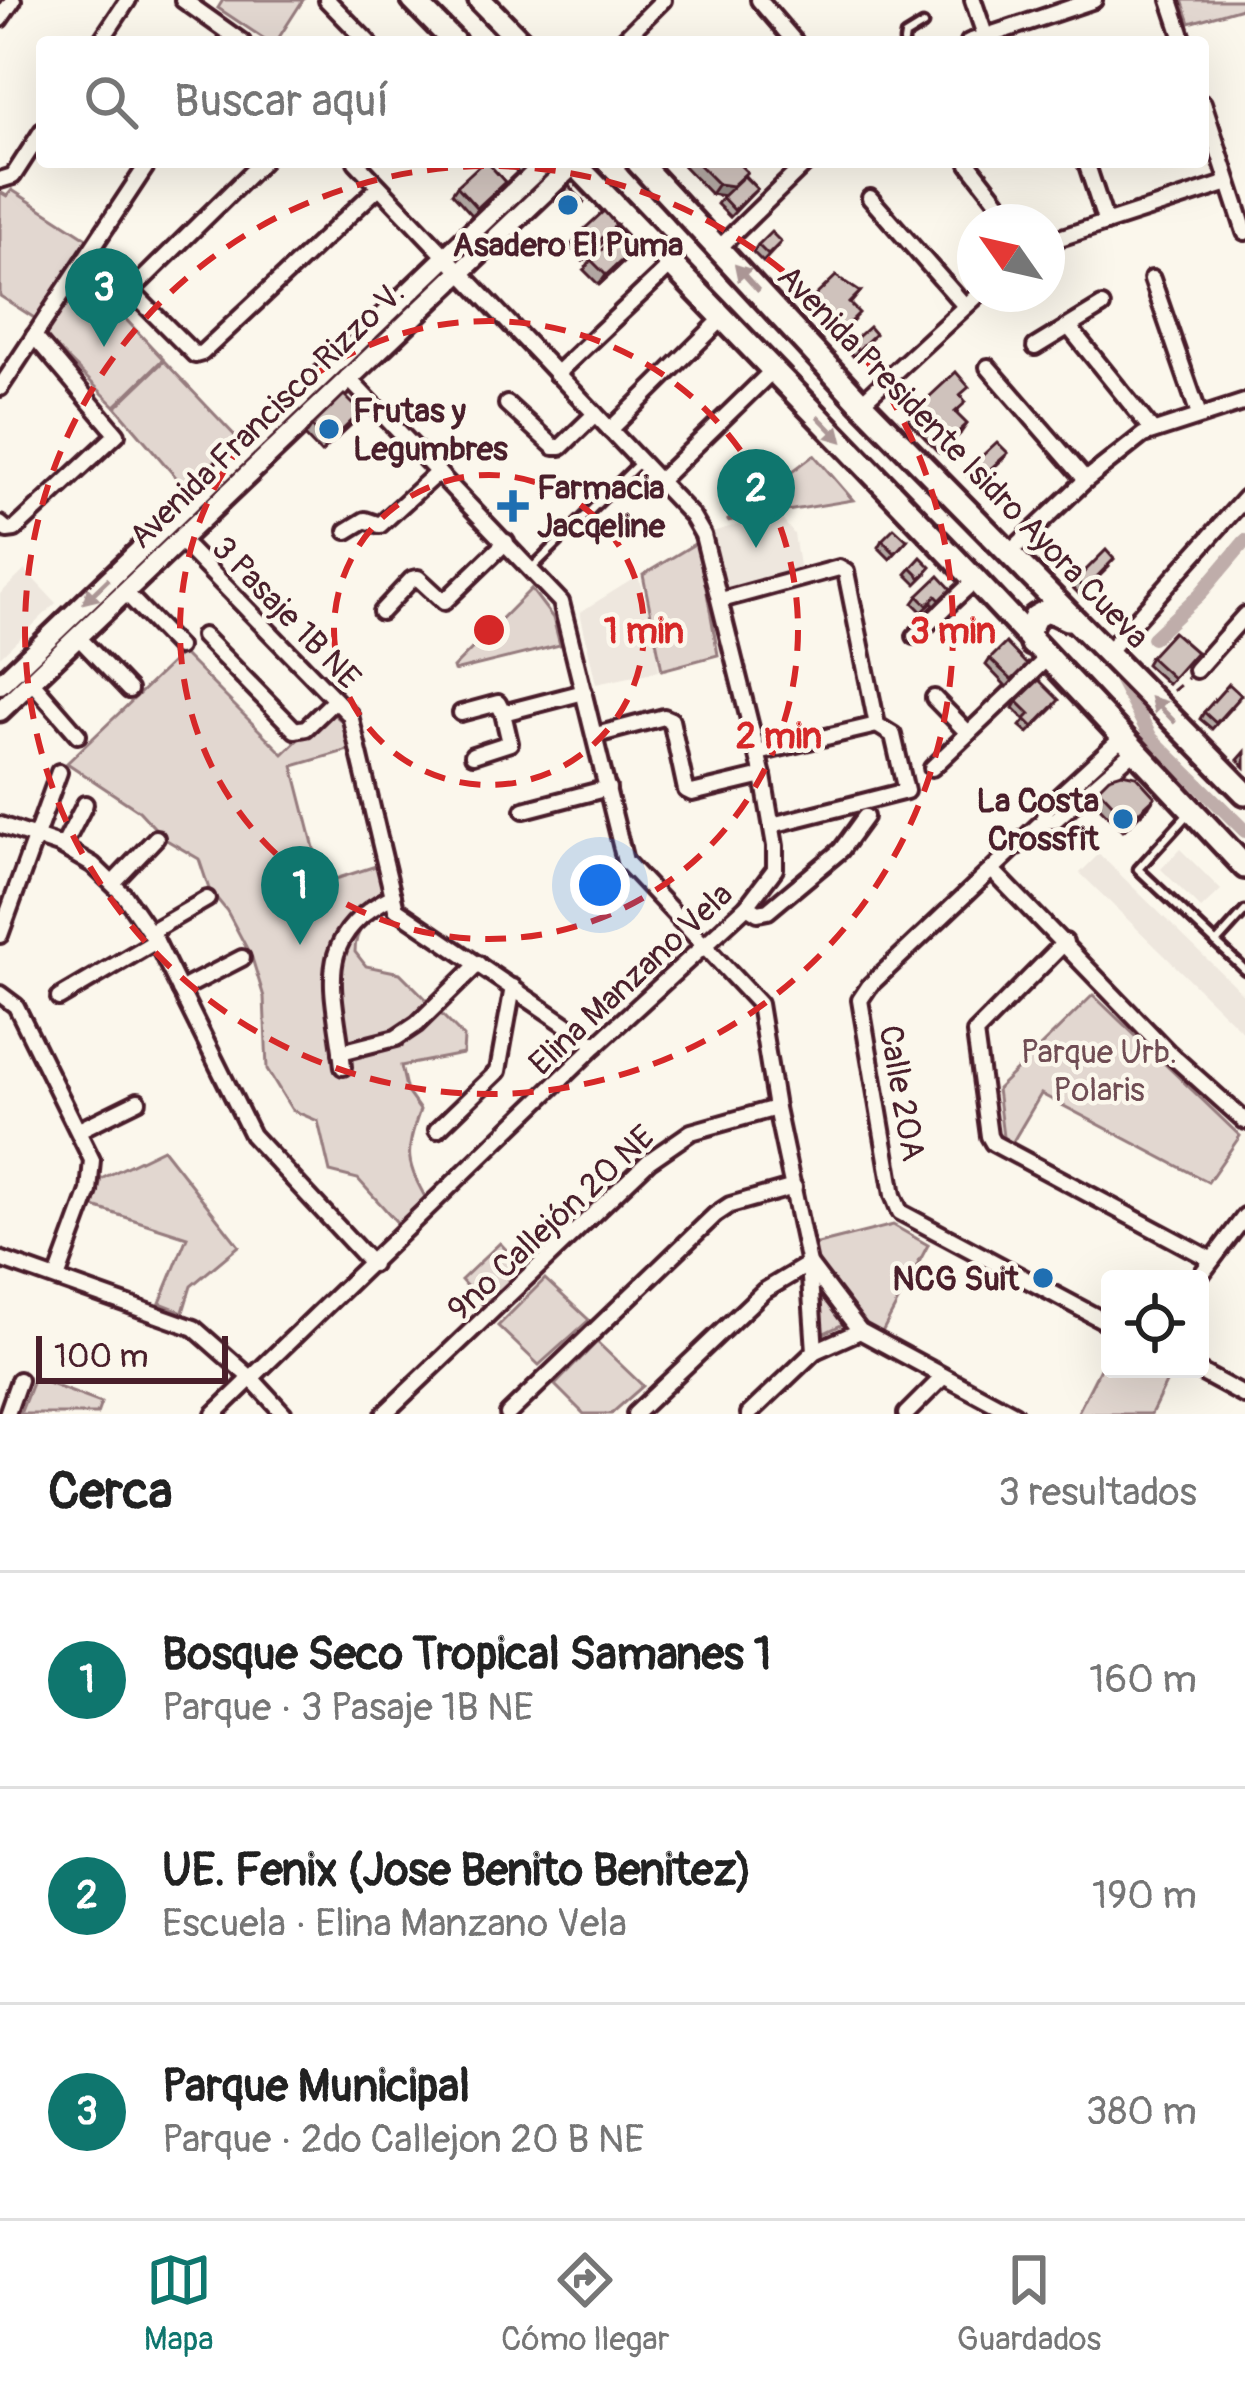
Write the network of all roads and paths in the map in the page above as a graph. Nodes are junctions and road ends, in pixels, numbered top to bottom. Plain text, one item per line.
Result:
1 (13, 0) edge
2 (128, 0) edge
3 (183, 0) edge
4 (327, 0) edge
5 (413, 0) edge
6 (480, 0) edge
7 (663, 0) edge
8 (759, 0) edge
9 (973, 0) edge
10 (1094, 0) edge
11 (1170, 0) edge
12 (1062, 4) edge
13 (0, 19) edge
14 (922, 26) dead end
15 (985, 35) joint
16 (104, 36) edge
17 (231, 36) edge
18 (362, 36) edge
19 (448, 36) edge
20 (515, 36) edge
21 (627, 36) edge
22 (790, 36) edge
23 (905, 36) edge
24 (1182, 36) edge
25 (1209, 123) edge
26 (36, 140) edge
27 (145, 168) edge
28 (256, 168) edge
29 (362, 168) edge
30 (538, 168) edge
31 (568, 168) edge
32 (581, 168) edge
33 (644, 168) edge
34 (794, 168) edge
35 (972, 168) edge
36 (1088, 168) edge
37 (498, 177) edge
38 (0, 180) edge
39 (1228, 183) junction
40 (379, 187) junction
41 (512, 192) junction
42 (870, 198) dead end
43 (1000, 204) edge
44 (1106, 223) junction
45 (1245, 232) edge
46 (1065, 236) edge
47 (719, 248) junction
48 (453, 264) junction
49 (672, 264) junction
50 (1152, 279) dead end
51 (957, 297) edge
52 (1102, 306) dead end
53 (959, 312) edge
54 (723, 318) junction
55 (1069, 327) junction
56 (34, 336) junction
57 (1035, 347) dead end
58 (988, 367) dead end
59 (773, 370) junction
60 (556, 374) junction
61 (347, 377) junction
62 (0, 388) edge
63 (1245, 402) edge
64 (507, 404) dead end
65 (861, 404) junction
66 (595, 414) junction
67 (1198, 415) junction
68 (610, 430) junction
69 (1152, 430) junction
70 (640, 462) junction
71 (438, 472) junction
72 (1086, 480) junction
73 (659, 481) junction
74 (1245, 498) edge
75 (0, 524) edge
76 (346, 532) dead end
77 (179, 539) junction
78 (506, 542) junction
79 (1007, 555) junction
80 (531, 568) junction
81 (1033, 579) junction
82 (975, 580) junction
83 (125, 592) junction
84 (992, 598) junction
85 (721, 600) junction
86 (380, 612) dead end
87 (1245, 615) edge
88 (1229, 632) junction
89 (203, 636) dead end
90 (914, 636) dead end
91 (78, 637) junction
92 (1099, 645) junction
93 (178, 646) dead end
94 (1245, 646) edge
95 (1039, 652) junction
96 (1196, 670) joint
97 (11, 681) edge
98 (129, 690) dead end
99 (584, 692) junction
100 (934, 698) dead end
101 (335, 700) junction
102 (1158, 705) junction
103 (0, 711) edge
104 (460, 713) dead end
105 (503, 713) junction
106 (877, 725) junction
107 (968, 733) junction
108 (79, 735) dead end
109 (596, 735) junction
110 (1129, 744) junction
111 (758, 753) junction
112 (473, 755) dead end
113 (932, 768) dead end
114 (59, 772) dead end
115 (763, 776) junction
116 (608, 788) junction
117 (1245, 793) edge
118 (85, 804) dead end
119 (524, 810) dead end
120 (1192, 811) junction
121 (865, 817) dead end
122 (0, 825) edge
123 (772, 825) junction
124 (34, 836) junction
125 (156, 838) dead end
126 (63, 847) junction
127 (1245, 867) edge
128 (992, 870) junction
129 (112, 884) junction
130 (393, 896) junction
131 (207, 899) dead end
132 (747, 906) junction
133 (1245, 910) edge
134 (0, 935) edge
135 (153, 937) junction
136 (1065, 942) junction
137 (1216, 943) junction
138 (704, 945) junction
139 (242, 958) dead end
140 (478, 964) junction
141 (1245, 970) edge
142 (513, 987) junction
143 (180, 990) junction
144 (0, 994) edge
145 (59, 998) dead end
146 (596, 1046) junction
147 (138, 1101) dead end
148 (776, 1108) junction
149 (1245, 1121) edge
150 (79, 1130) junction
151 (437, 1130) dead end
152 (794, 1187) junction
153 (1245, 1216) edge
154 (0, 1259) edge
155 (1212, 1259) junction
156 (372, 1264) junction
157 (809, 1264) junction
158 (1204, 1270) edge
159 (57, 1278) junction
160 (1101, 1319) edge
161 (860, 1330) junction
162 (814, 1351) junction
163 (1209, 1376) edge
164 (943, 1377) junction
165 (252, 1379) junction
166 (19, 1380) dead end
167 (1244, 1394) edge
168 (7, 1414) edge
169 (214, 1414) edge
170 (284, 1414) edge
171 (384, 1414) edge
172 (508, 1414) edge
173 (635, 1414) edge
174 (749, 1414) edge
175 (906, 1414) edge
176 (1014, 1414) edge

1 - 13 street
2 - 16 street
3 - 17 street
4 - 18 street
5 - 19 main road
6 - 20 main road
7 - 21 street
8 - 22 street
9 - 15 street
10 - 12 street
11 - 24 street
12 - 15 street
14 - 23 lane
25 - 39 street
26 - 38 street
27 - 56 street
28 - 40 street
29 - 40 street, Elina Manzano Vela
30 - 41 main road, Avenida Francisco Rizzo V.
31 - 48 main road, Avenida Francisco Rizzo V.
32 - 49 main road
33 - 47 main road, Avenida Presidente Isidro Ayora Cueva
34 - 47 street
35 - 43 street
36 - 44 street
37 - 41 street
39 - 44 street
39 - 45 street
40 - 48 street, Elina Manzano Vela
41 - 48 main road, Avenida Francisco Rizzo V.
42 - 51 street
44 - 46 street
65 -> 47 main road, Avenida Presidente Isidro Ayora Cueva
48 - 60 street, Elina Manzano Vela
48 - 61 main road, Avenida Francisco Rizzo V.
48 -> 97 main road, Avenida Francisco Rizzo V.
49 - 54 main road
49 - 60 street
50 - 67 street
52 - 55 street
53 - 65 street
54 - 59 main road
54 - 68 street
55 - 57 street
55 - 69 street
56 - 62 street
56 - 75 street
58 - 72 street
59 - 73 street
59 -> 82 main road
60 - 66 street, Elina Manzano Vela
61 - 71 street
61 - 77 main road, Avenida Francisco Rizzo V.
63 - 67 street
64 - 66 street
65 - 79 main road, Avenida Presidente Isidro Ayora Cueva
66 - 68 street, Elina Manzano Vela
67 - 69 street
68 - 70 street, Elina Manzano Vela
69 - 72 street
70 - 73 street, Elina Manzano Vela
70 - 80 lane
71 - 76 street
71 - 78 street
72 - 79 street
73 - 85 street, Elina Manzano Vela
74 - 92 street
77 - 83 main road, Avenida Francisco Rizzo V.
77 - 101 street, 3 Pasaje 1B NE
78 - 80 street
78 - 86 street
79 - 81 main road, Avenida Presidente Isidro Ayora Cueva
80 - 99 street
81 - 84 main road
81 - 92 main road, Avenida Presidente Isidro Ayora Cueva
82 - 84 main road
82 - 90 street
83 - 91 main road, Avenida Francisco Rizzo V.
83 - 93 street
84 - 95 main road
85 - 106 street
85 - 111 street, Elina Manzano Vela
87 - 88 street
88 - 94 street
88 - 96 street
89 - 101 street
91 - 97 main road, Avenida Francisco Rizzo V.
91 - 98 street
92 - 95 main road
92 - 102 main road, Avenida Presidente Isidro Ayora Cueva
95 - 107 street
95 - 110 main road
96 - 102 path
97 - 103 main road, Avenida Francisco Rizzo V.
97 - 108 street
99 - 105 street
99 - 109 street
100 - 107 street
101 - 130 street, 3 Pasaje 1B NE
117 -> 102 main road, Avenida Presidente Isidro Ayora Cueva
104 - 105 street
105 - 112 street
106 - 111 street
106 - 123 street
107 - 113 street
109 - 115 street
109 - 116 street
110 - 120 main road
110 - 128 street, Calle 20A
111 - 115 street, Elina Manzano Vela
114 - 124 street
115 - 123 street, Elina Manzano Vela
116 - 119 street
116 - 138 street
118 - 126 street
120 - 127 main road
120 - 137 lane
121 - 132 street
122 - 124 street
123 - 132 street, Elina Manzano Vela
124 - 126 street
124 - 134 street
125 - 129 street
126 - 129 street
128 - 136 street
128 - 160 street, Calle 20A
129 - 135 street
130 - 140 street
130 - 140 street
131 - 135 street
132 - 138 street, Elina Manzano Vela
133 - 137 lane
135 - 143 street
135 - 145 street
136 - 149 street
136 - 155 street
137 - 141 lane
138 - 146 street, Elina Manzano Vela
138 - 148 street
139 - 143 street
140 - 142 street
142 - 146 street
142 - 151 street
143 - 156 street
144 - 150 street
146 - 156 street, Elina Manzano Vela
147 - 150 street
148 - 152 street
148 - 171 street, 9no Callejón 20 NE
150 - 159 street
152 - 157 street
152 - 172 street
153 - 155 street
154 - 159 street
155 - 158 street
156 - 165 street, Elina Manzano Vela
157 - 161 street
157 - 162 street
157 - 173 street
159 - 165 street
161 - 162 street
161 - 164 street
162 - 174 street
163 - 167 street
164 - 175 street
164 - 176 street
165 - 169 street, Elina Manzano Vela
165 - 170 street
166 - 168 street

